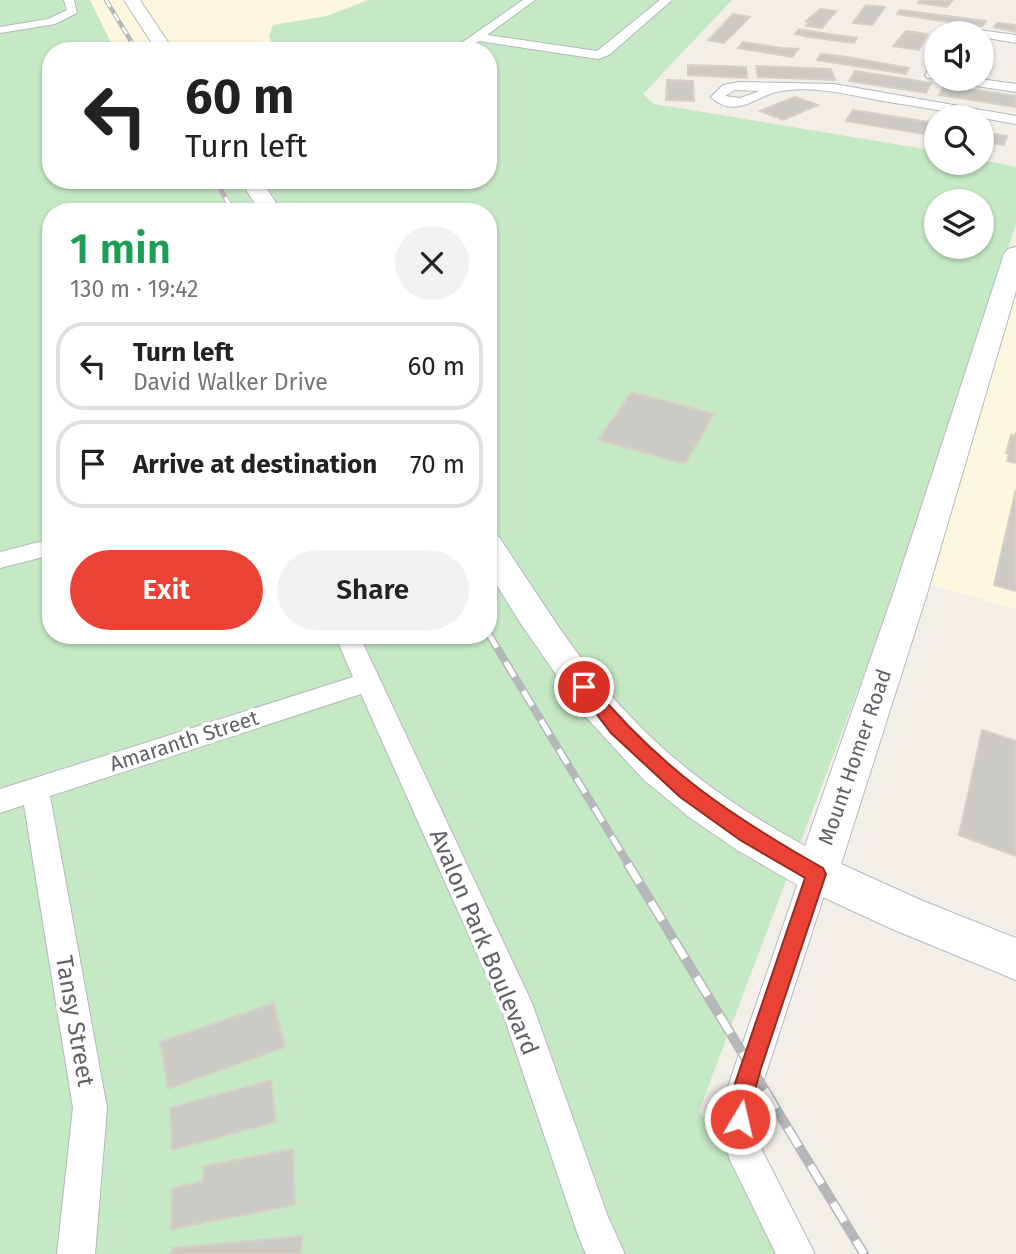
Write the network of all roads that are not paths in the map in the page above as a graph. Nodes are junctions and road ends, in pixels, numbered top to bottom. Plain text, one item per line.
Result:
1 (69, 0) edge
2 (132, 0) edge
3 (530, 0) edge
4 (667, 0) edge
5 (0, 30) edge
6 (994, 36) edge
7 (477, 37) junction
8 (1016, 39) edge
9 (160, 42) edge
10 (470, 42) edge
11 (994, 85) edge
12 (777, 86) dead end
13 (1016, 88) edge
14 (1016, 120) edge
15 (1016, 254) edge
16 (42, 549) edge
17 (497, 559) edge
18 (0, 560) edge
19 (351, 644) edge
20 (367, 682) junction
21 (35, 789) junction
22 (0, 801) edge
23 (816, 874) junction
24 (1016, 959) edge
25 (76, 1254) edge
26 (606, 1254) edge
27 (796, 1254) edge

1 - 5 street
2 - 9 street
3 - 7 street
4 - 7 street
6 - 8 street
7 - 10 street
11 - 13 street
12 - 14 street
15 - 23 street, Mount Homer Road
16 - 18 street
17 - 23 street
19 - 20 street, Avalon Park Boulevard
20 - 21 street, Amaranth Street
20 - 26 street, Avalon Park Boulevard
21 - 22 street, Amaranth Street
21 - 25 street, Tansy Street
23 - 24 street
23 - 27 street, Mount Homer Road

